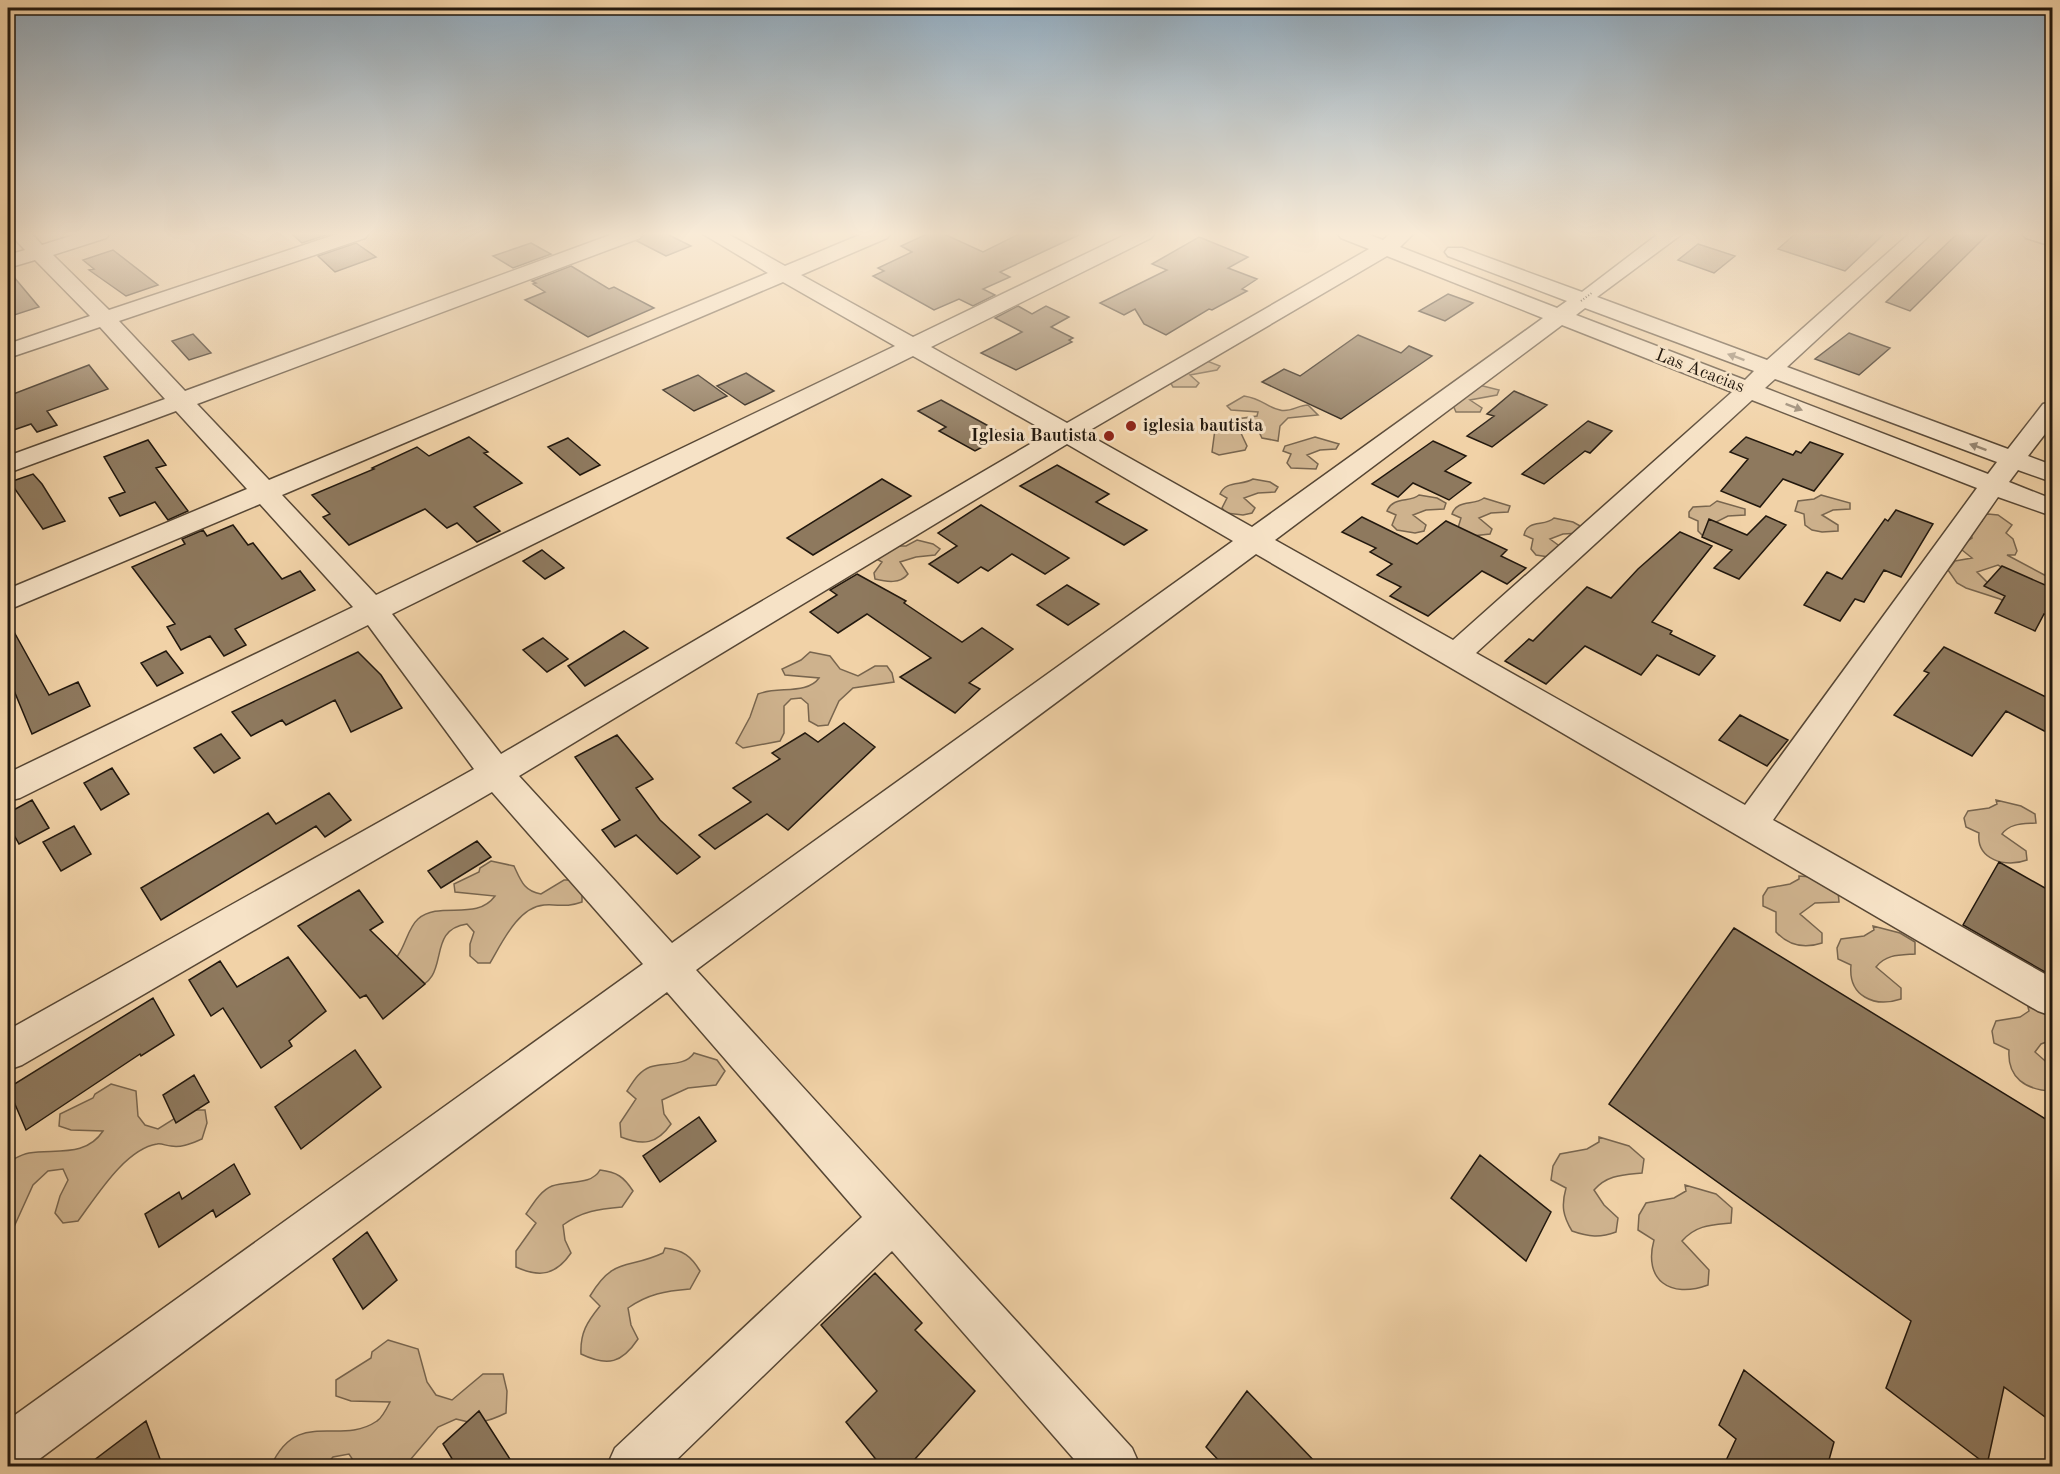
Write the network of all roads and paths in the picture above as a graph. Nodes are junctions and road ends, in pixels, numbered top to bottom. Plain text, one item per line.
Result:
1 (89, 303) edge
2 (153, 303) edge
3 (447, 303) edge
4 (715, 303) edge
5 (835, 303) edge
6 (1003, 303) edge
7 (1290, 303) edge
8 (1578, 303) joint
9 (1581, 303) edge
10 (1846, 303) edge
11 (105, 319) junction
12 (913, 347) junction
13 (8, 351) edge
14 (1773, 370) junction
15 (1750, 391) junction
16 (181, 401) junction
17 (2052, 408) edge
18 (1067, 433) junction
19 (2013, 459) junction
20 (8, 465) edge
21 (2052, 474) edge
22 (1993, 485) junction
23 (264, 492) junction
24 (2052, 508) edge
25 (1252, 540) junction
26 (8, 600) edge
27 (372, 609) junction
28 (1455, 655) junction
29 (496, 773) junction
30 (8, 788) edge
31 (1750, 825) junction
32 (669, 968) junction
33 (2052, 998) edge
34 (8, 1051) edge
35 (893, 1219) junction
36 (8, 1451) edge
37 (633, 1467) edge
38 (1114, 1467) edge

1 - 11 street
2 - 11 street
3 - 16 street
4 - 23 street
5 - 12 street
6 - 12 street
7 - 18 street
8 - 15 street, Las Acacias
8 - 25 street
14 -> 9 street, Las Acacias
10 - 14 street
11 - 13 street
11 - 16 street
12 - 18 street
12 - 27 street
14 - 15 street
19 -> 14 street, Las Acacias
15 -> 22 street, Las Acacias
15 - 28 street
16 - 20 street
16 - 23 street
17 - 19 street
18 - 25 street
18 - 29 street
19 - 21 street, Las Acacias
19 - 22 street
22 - 24 street, Las Acacias
22 - 31 street
23 - 26 street
23 - 27 street
25 - 28 street
25 - 32 street
27 - 29 street
27 - 30 street
28 - 31 street
29 - 32 street
29 - 34 street
31 - 33 street
32 - 35 street
32 - 36 street
35 - 37 street
35 - 38 street

